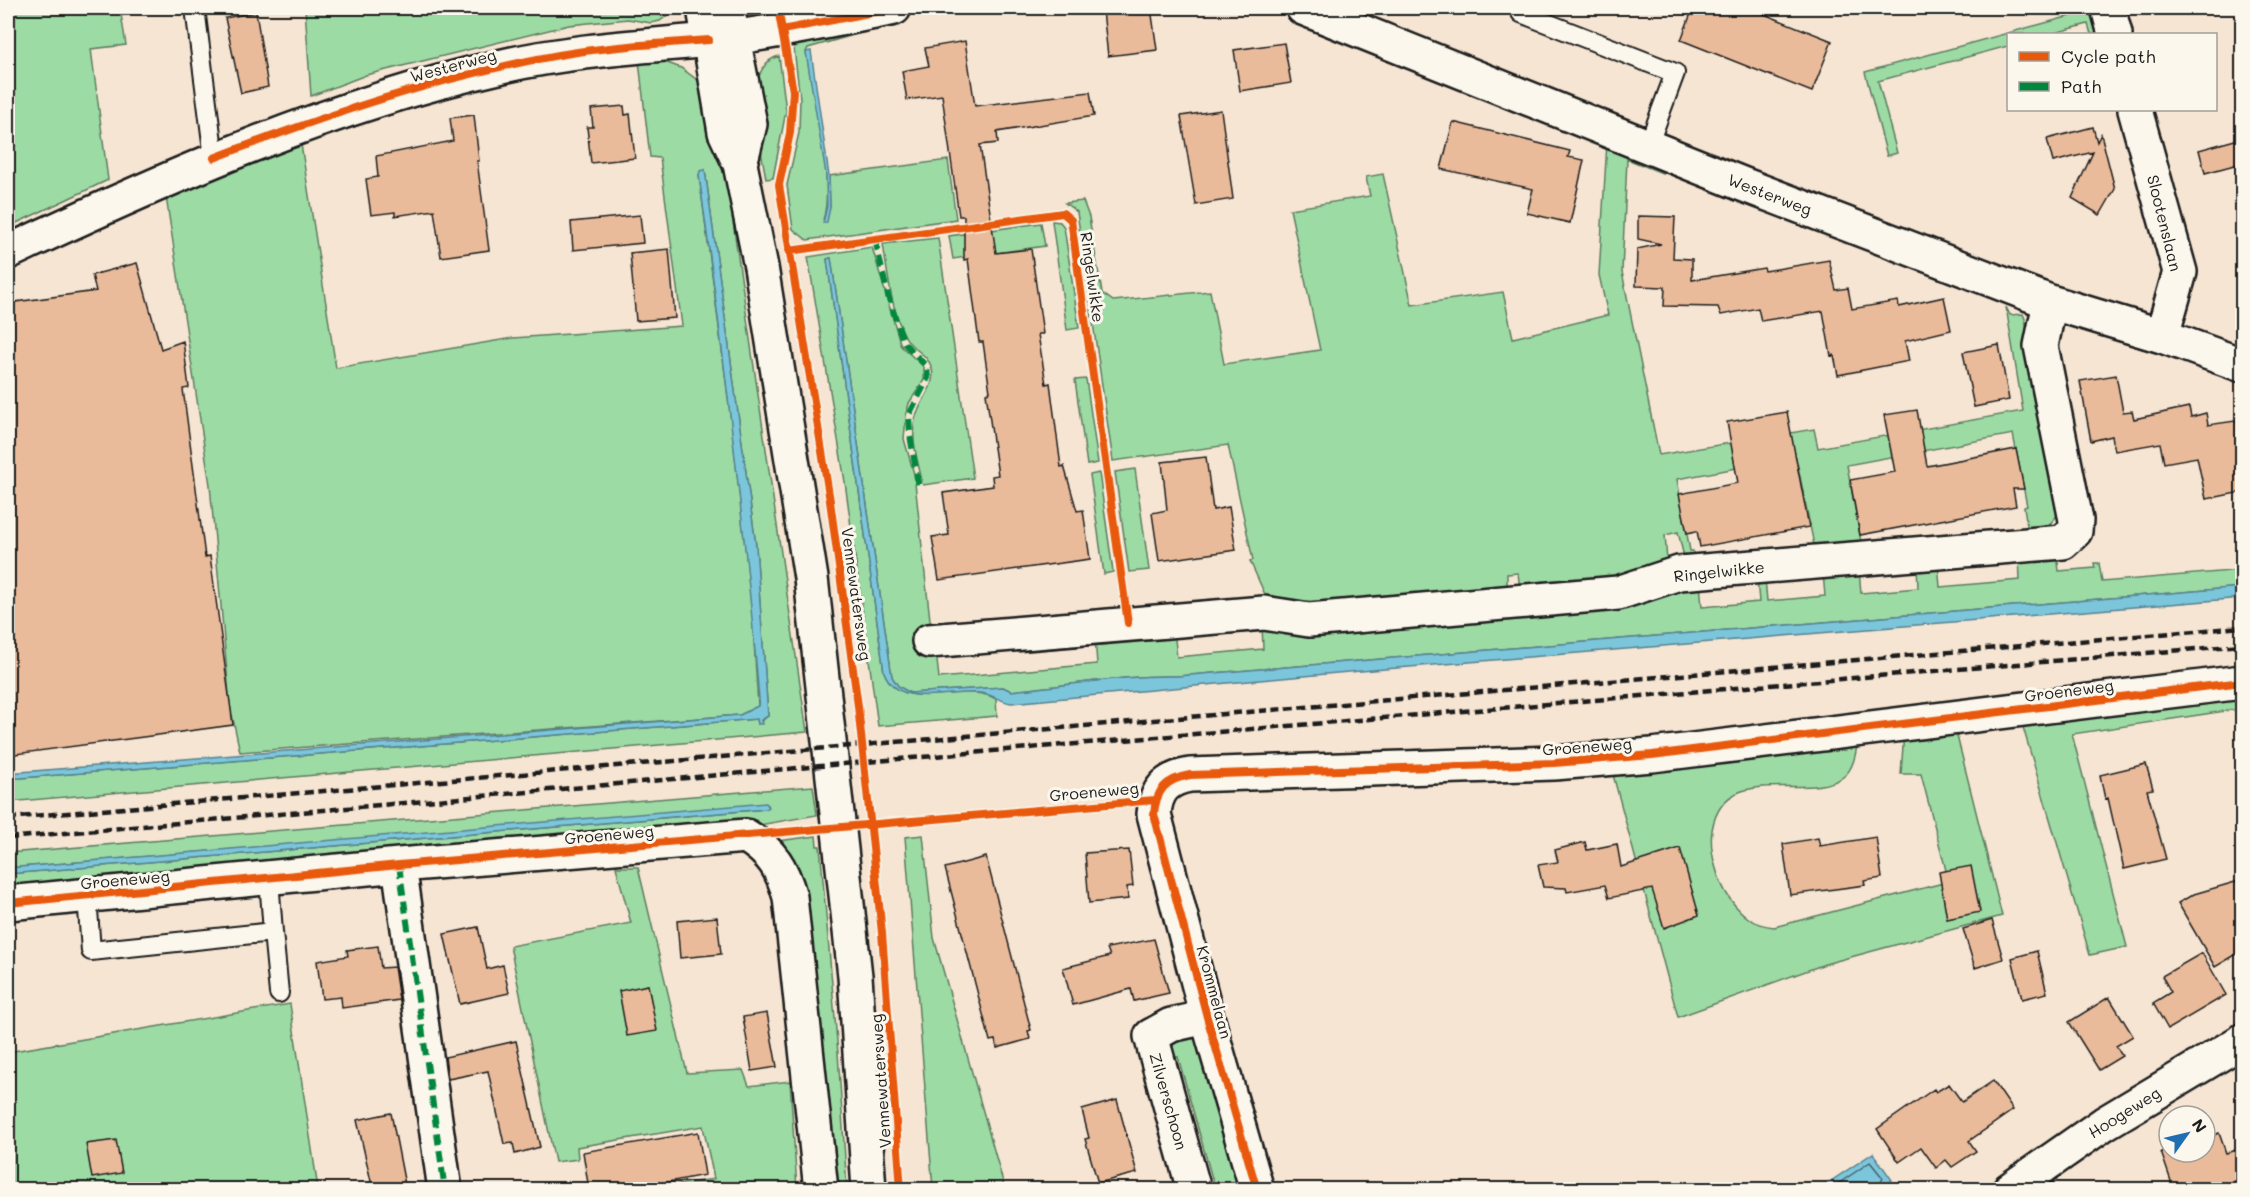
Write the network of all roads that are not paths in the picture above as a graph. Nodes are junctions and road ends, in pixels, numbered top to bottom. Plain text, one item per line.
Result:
1 (195, 8) edge
2 (704, 8) edge
3 (894, 8) edge
4 (1303, 8) edge
5 (2108, 8) edge
6 (1521, 13) dead end
7 (723, 28) edge
8 (2115, 33) edge
9 (2135, 111) edge
10 (1648, 146) junction
11 (214, 158) junction
12 (8, 252) edge
13 (2050, 302) junction
14 (2162, 336) junction
15 (2242, 366) edge
16 (929, 641) dead end
17 (2242, 681) edge
18 (1155, 800) joint
19 (399, 865) junction
20 (269, 879) junction
21 (87, 896) junction
22 (8, 903) edge
23 (273, 932) junction
24 (279, 993) dead end
25 (1207, 1017) junction
26 (2242, 1041) edge
27 (445, 1190) edge
28 (821, 1190) edge
29 (869, 1190) edge
30 (1194, 1190) edge
31 (1257, 1190) edge
32 (2009, 1190) edge

1 - 11 lane
2 - 7 street, Vennewatersweg
3 - 7 street, Westerweg
4 - 10 street, Westerweg
5 - 8 street
6 - 10 lane
7 - 11 street, Westerweg
7 - 29 street, Vennewatersweg
9 - 14 street, Slootenslaan
10 - 13 street, Westerweg
11 - 12 street, Westerweg
13 - 14 street, Westerweg
13 - 16 street, Ringelwikke
14 - 15 street, Westerweg
17 - 18 street, Groeneweg
18 - 25 street, Krommelaan
19 - 20 street, Groeneweg
19 - 27 street
19 - 28 street, Groeneweg
20 - 21 street, Groeneweg
20 - 23 lane
21 - 22 street, Groeneweg
21 - 23 lane
23 - 24 lane
25 - 30 street, Zilverschoon
25 - 31 street, Krommelaan
26 - 32 street, Hoogeweg

